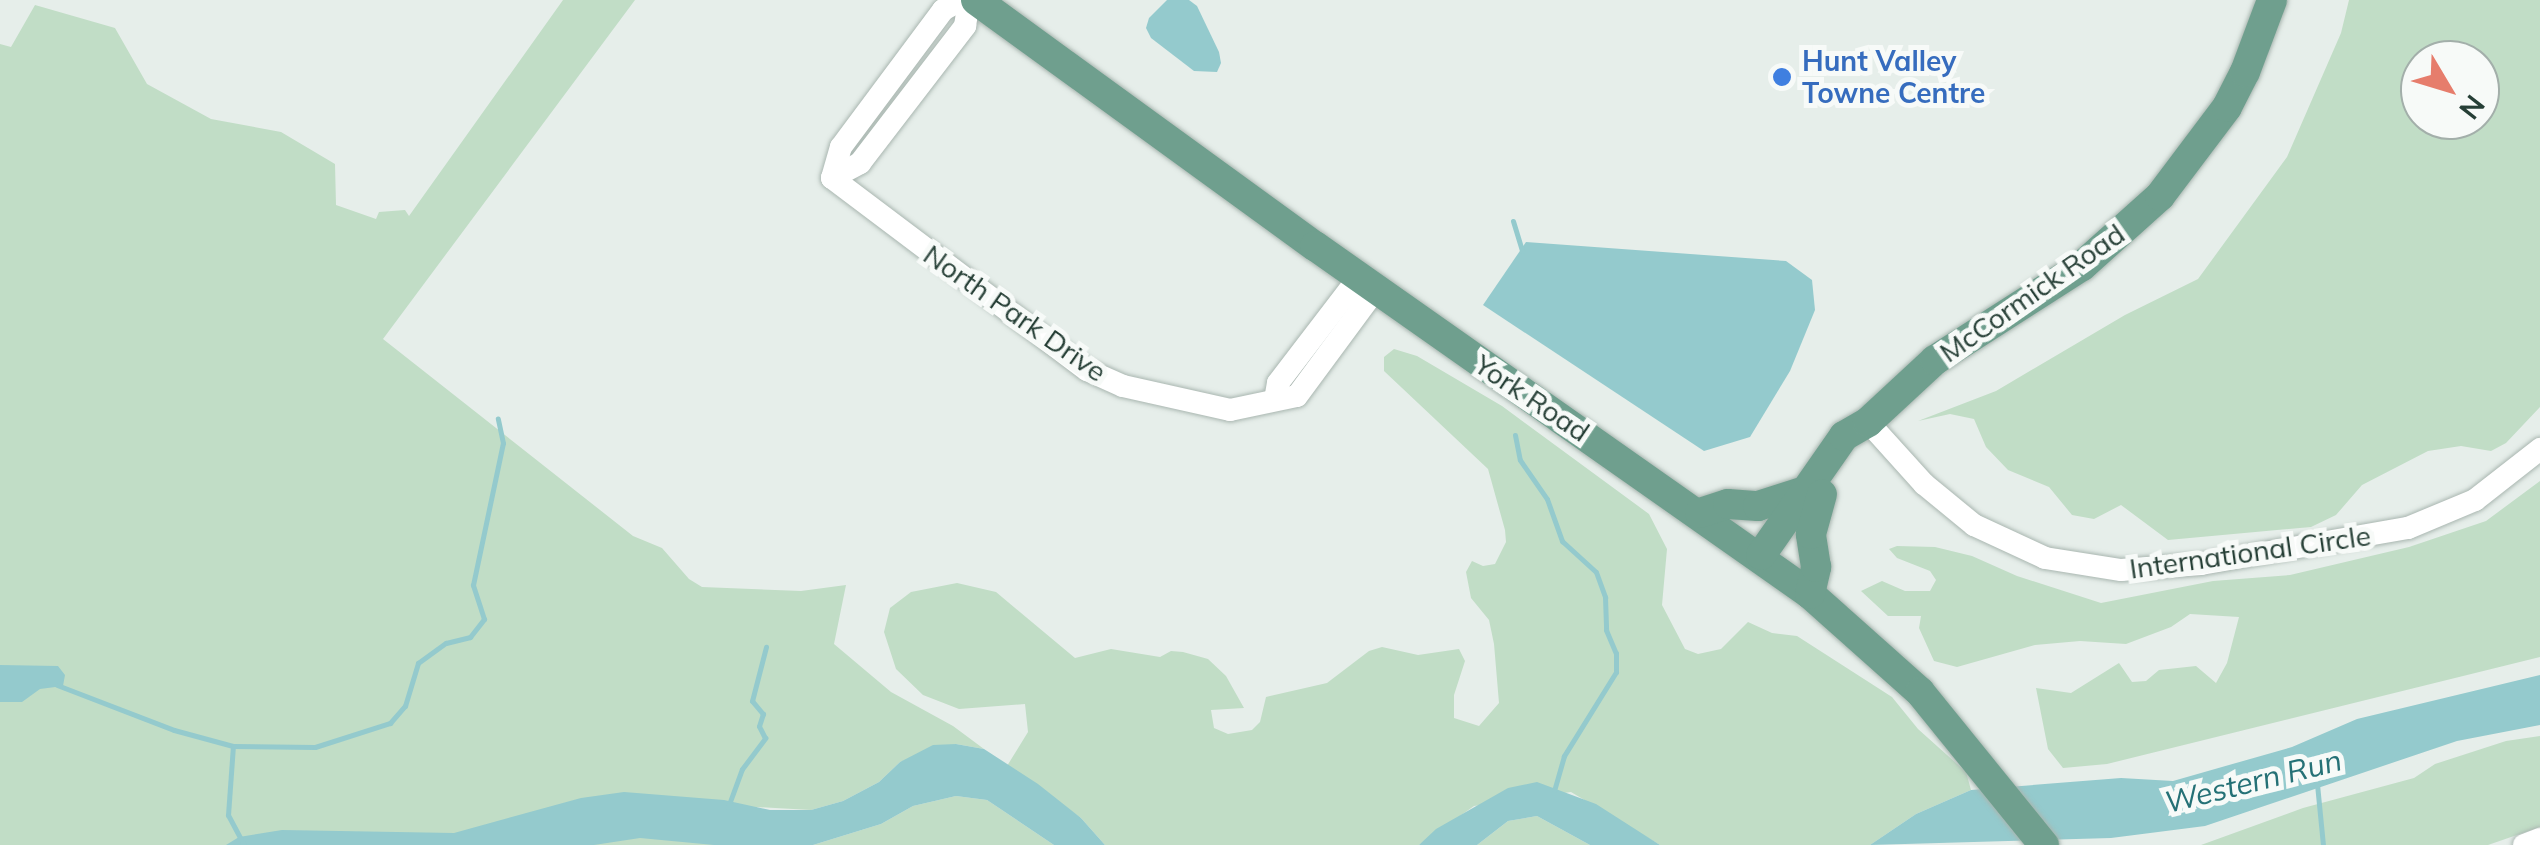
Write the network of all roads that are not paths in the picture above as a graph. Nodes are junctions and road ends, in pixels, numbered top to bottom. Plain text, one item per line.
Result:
1 (969, 0) edge
2 (2272, 0) edge
3 (1368, 283) junction
4 (1868, 422) junction
5 (2540, 449) edge
6 (1813, 492) junction
7 (1700, 513) junction
8 (1766, 560) junction
9 (1810, 594) junction
10 (2540, 839) edge
11 (2044, 845) edge
12 (2524, 845) edge

1 - 3 main road, York Road
1 - 3 street, North Park Drive
2 - 4 main road, McCormick Road
3 - 7 main road, York Road
4 - 5 street, International Circle
4 - 6 main road, McCormick Road
6 - 7 main road
6 - 8 main road, McCormick Road
6 - 9 main road
7 - 8 main road, York Road
8 - 9 main road, York Road
9 - 11 main road, York Road
10 - 12 street

